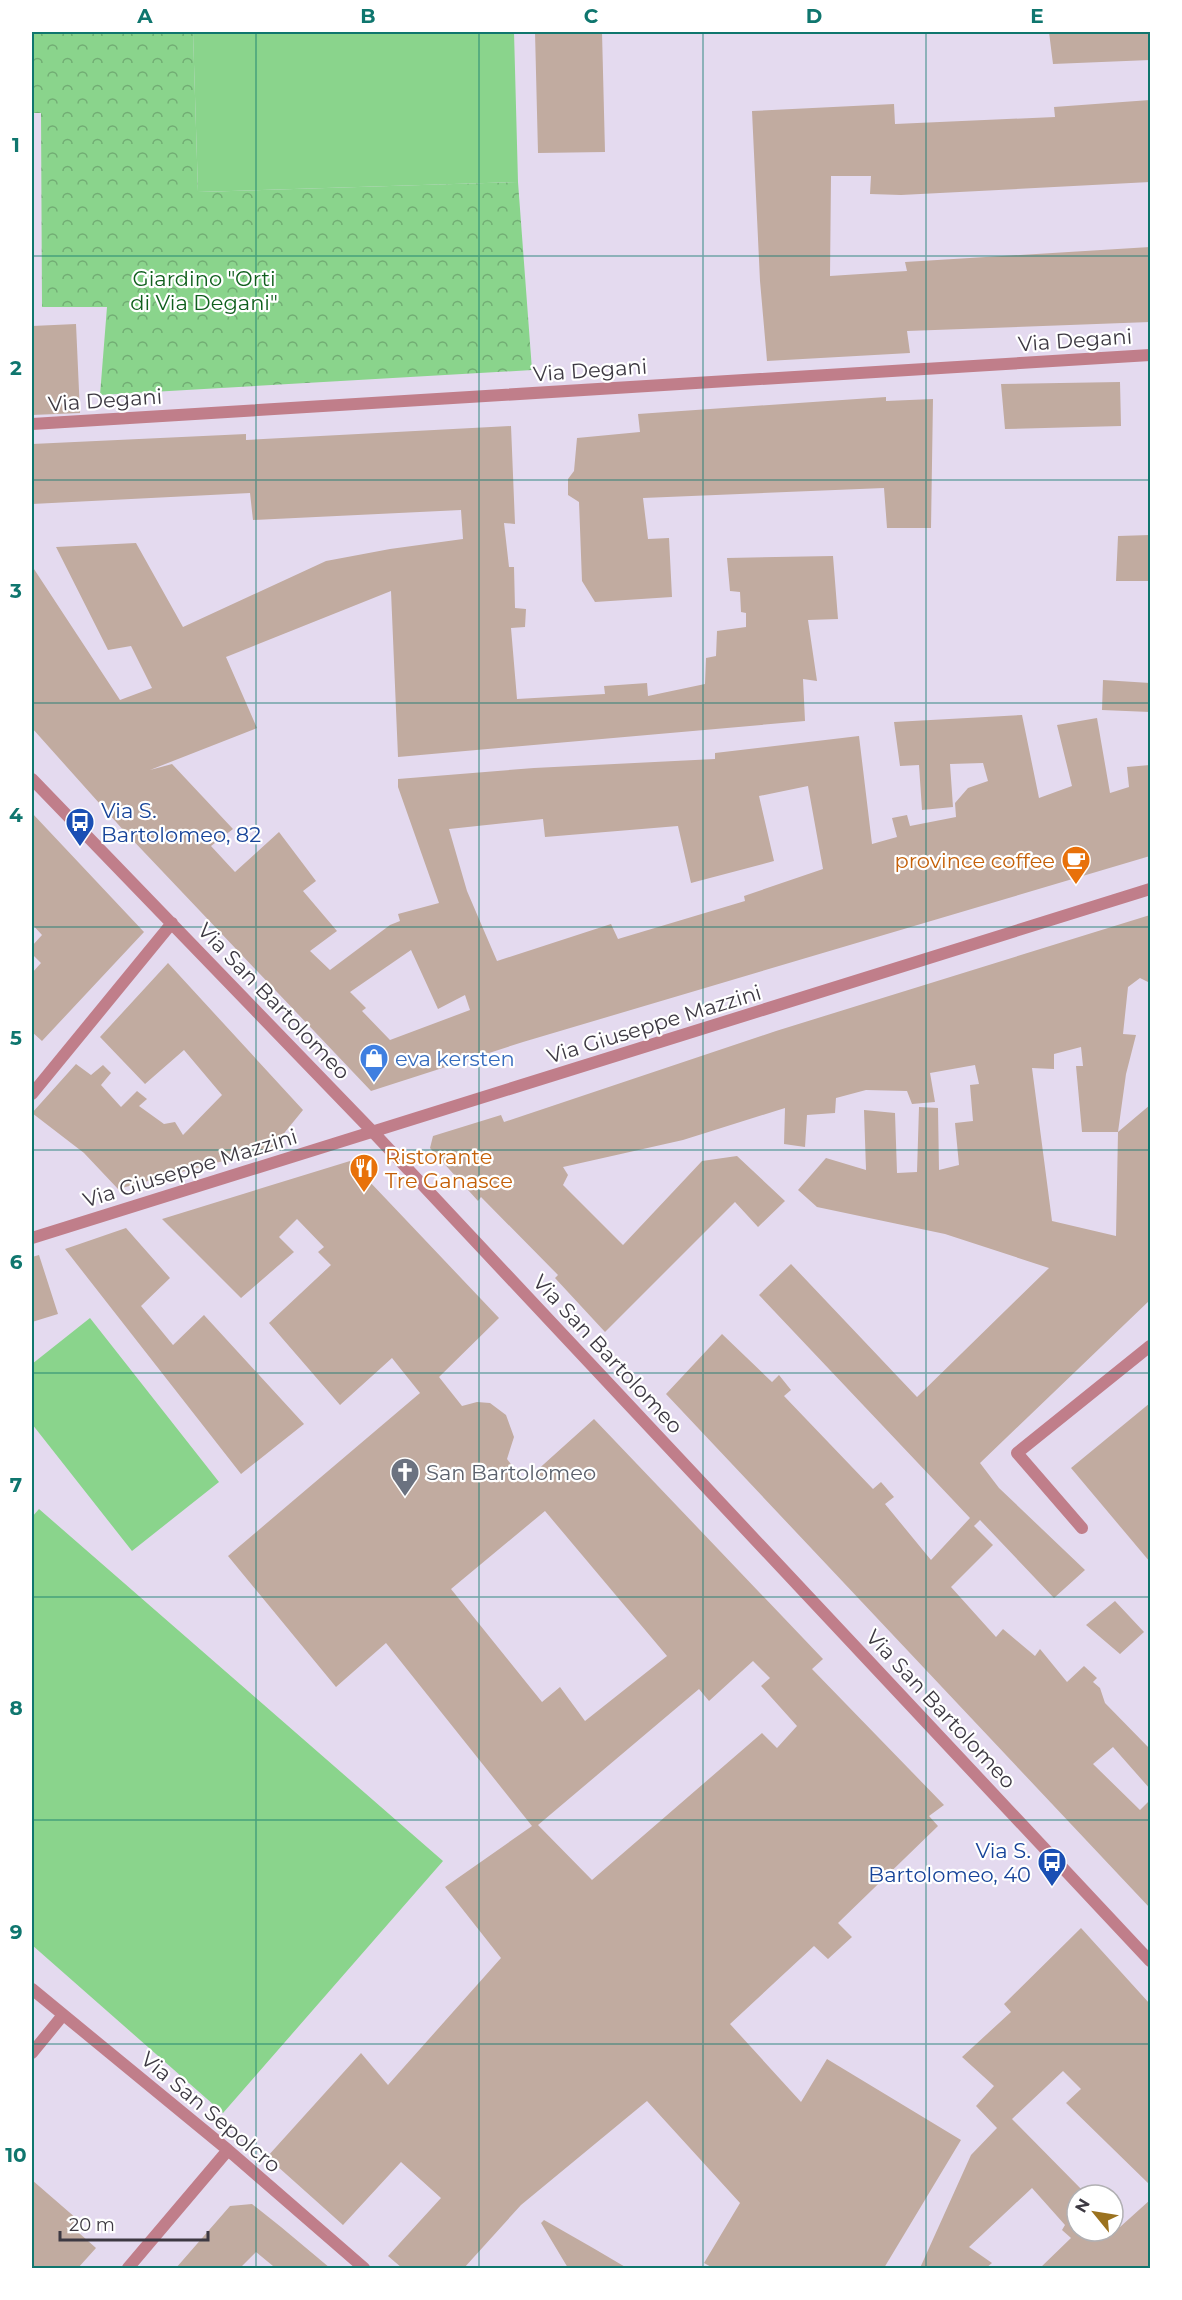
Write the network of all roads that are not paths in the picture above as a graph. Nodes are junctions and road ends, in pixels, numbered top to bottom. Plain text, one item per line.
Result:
1 (1150, 355) edge
2 (32, 424) edge
3 (32, 779) edge
4 (1150, 889) edge
5 (172, 923) junction
6 (32, 1094) edge
7 (373, 1132) junction
8 (32, 1238) edge
9 (1150, 1346) edge
10 (1082, 1528) dead end
11 (1150, 1961) edge
12 (32, 1989) edge
13 (63, 2015) junction
14 (32, 2053) edge
15 (228, 2150) junction
16 (128, 2268) edge
17 (364, 2268) edge

1 - 2 street, Via Degani
3 - 5 street, Via San Bartolomeo
4 - 7 street, Via Giuseppe Mazzini
5 - 6 street
5 - 7 street, Via San Bartolomeo
7 - 8 street, Via Giuseppe Mazzini
7 - 11 street, Via San Bartolomeo
9 - 10 street
12 - 13 street, Via San Sepolcro
13 - 14 street
13 - 15 street, Via San Sepolcro
15 - 16 street
15 - 17 street, Via San Sepolcro

